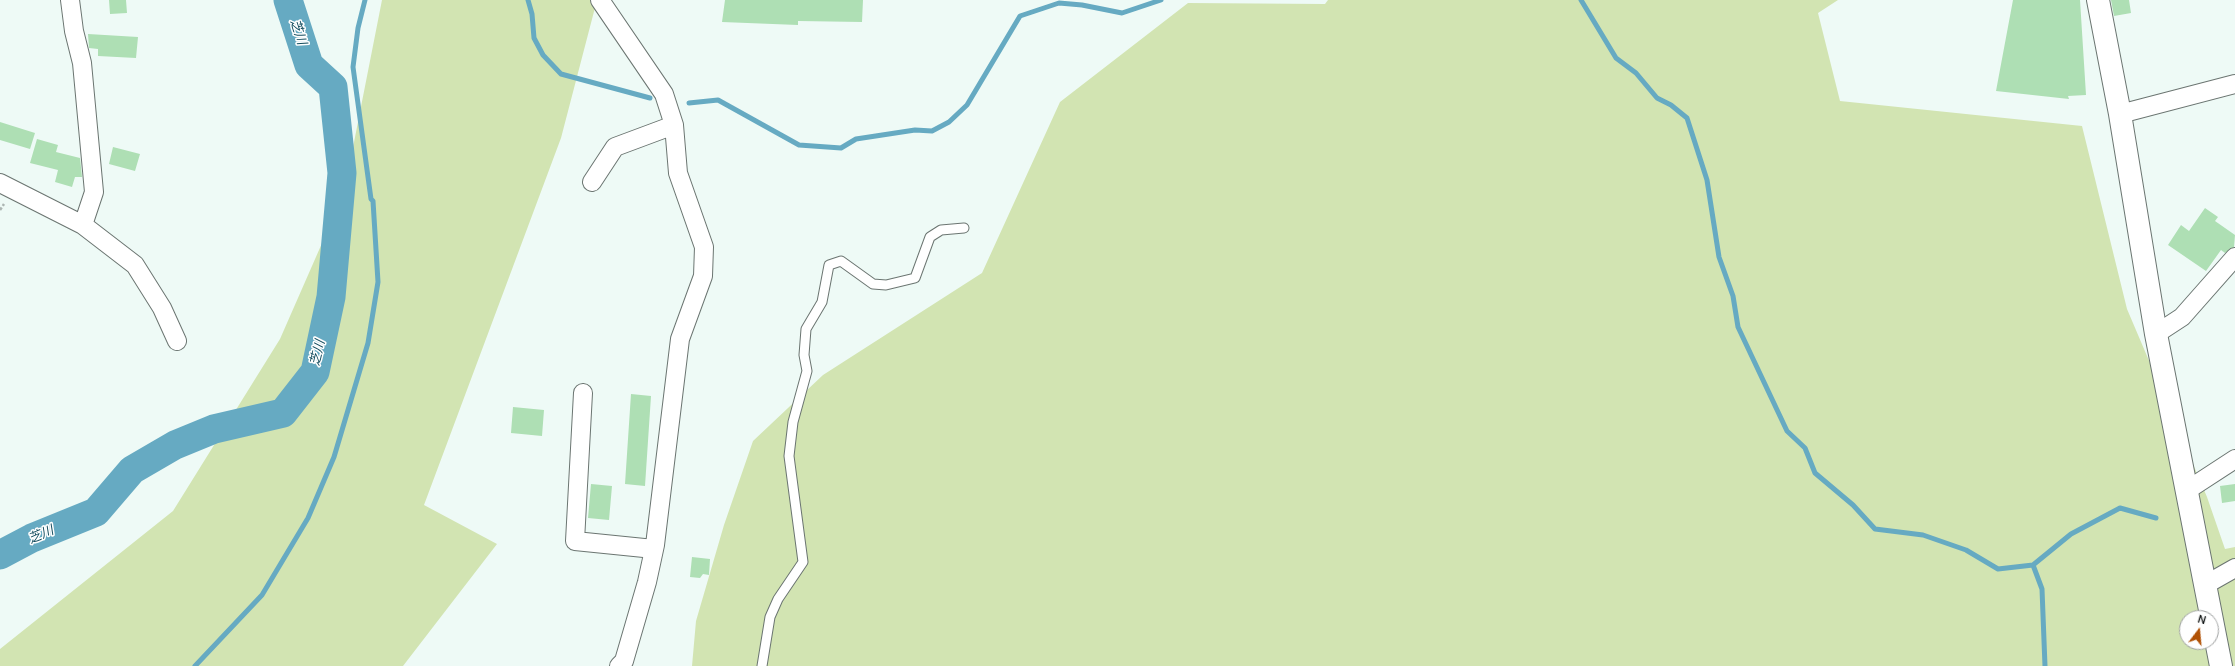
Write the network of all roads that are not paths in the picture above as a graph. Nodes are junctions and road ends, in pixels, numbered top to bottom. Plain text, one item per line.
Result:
1 (70, 0) edge
2 (600, 0) edge
3 (2098, 0) edge
4 (2235, 84) edge
5 (2120, 114) junction
6 (674, 125) junction
7 (592, 182) dead end
8 (0, 183) edge
9 (83, 225) junction
10 (964, 228) dead end
11 (2235, 257) edge
12 (2156, 334) junction
13 (177, 341) dead end
14 (583, 393) dead end
15 (2235, 459) edge
16 (2186, 491) junction
17 (654, 549) junction
18 (2235, 568) edge
19 (2205, 585) junction
20 (619, 666) edge
21 (762, 666) edge
22 (2221, 666) edge

1 - 9 street
2 - 6 street
3 - 5 street
4 - 5 street
5 - 12 street
6 - 7 street
6 - 17 street
8 - 9 street
9 - 13 street
10 - 21 lane
11 - 12 street
12 - 16 street
14 - 17 street
15 - 16 street
16 - 19 street
17 - 20 street
18 - 19 street
19 - 22 street

